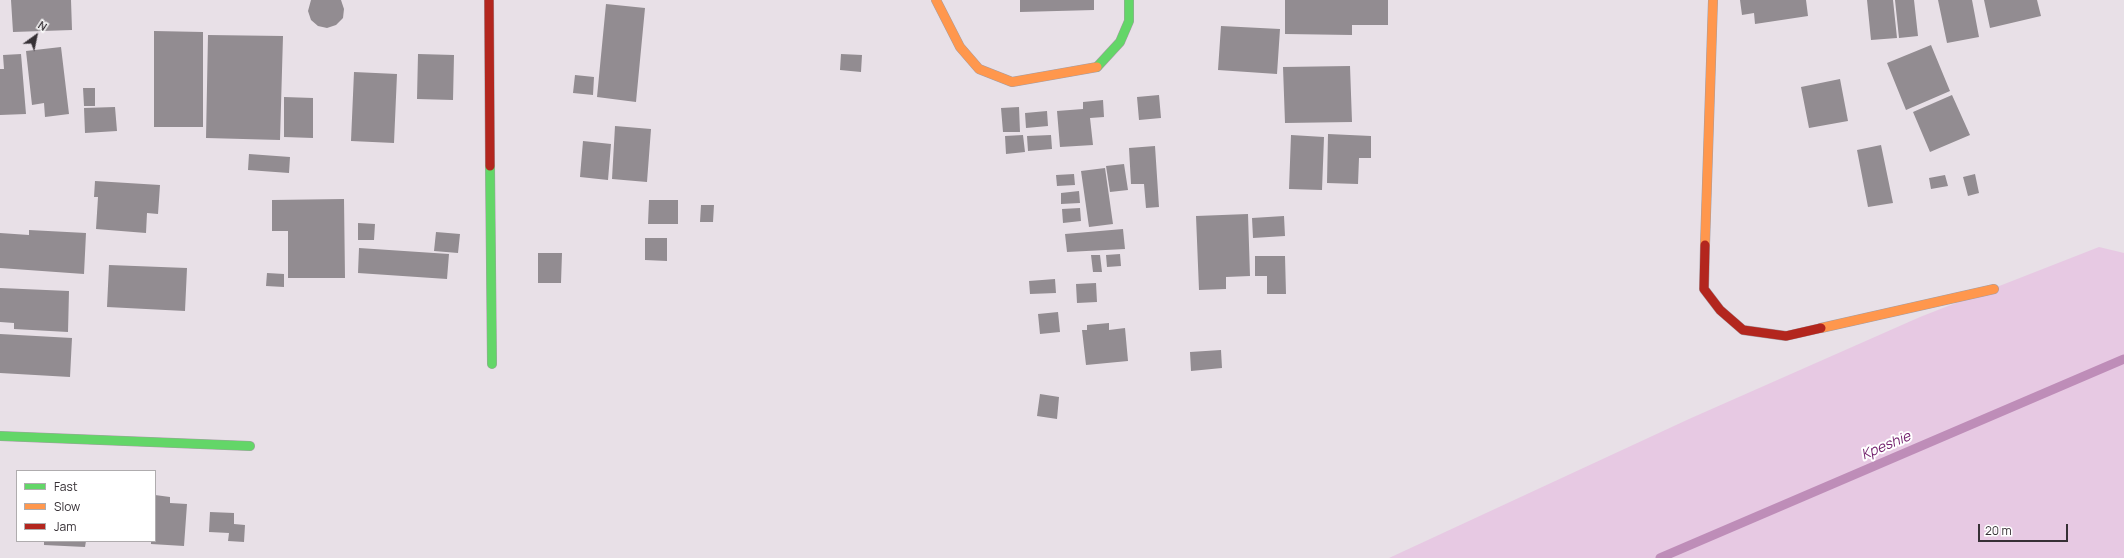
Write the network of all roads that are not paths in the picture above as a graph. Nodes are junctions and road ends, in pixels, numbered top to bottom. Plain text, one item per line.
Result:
1 (489, 0) edge
2 (936, 0) edge
3 (1129, 0) edge
4 (1713, 0) edge
5 (1994, 289) dead end
6 (492, 364) dead end
7 (0, 436) edge
8 (250, 446) dead end

1 - 6 street
2 - 3 street
4 - 5 street
7 - 8 street

